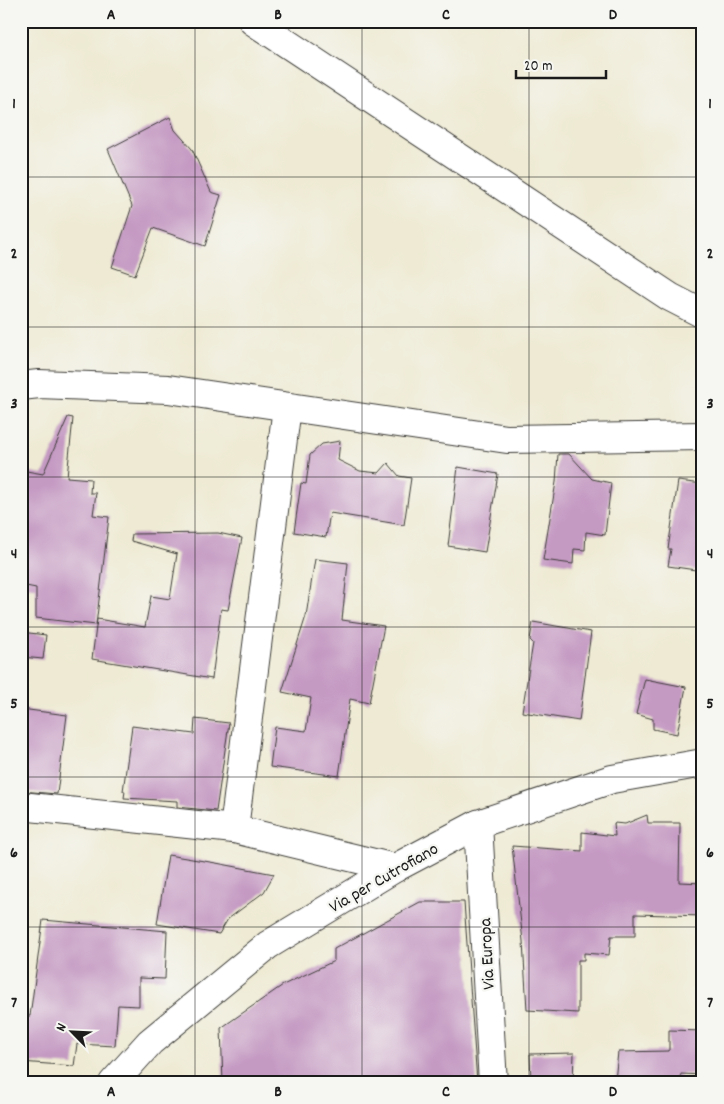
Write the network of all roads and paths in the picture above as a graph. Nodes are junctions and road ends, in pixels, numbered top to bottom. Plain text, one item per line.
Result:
1 (252, 21) edge
2 (703, 314) edge
3 (21, 386) edge
4 (287, 407) junction
5 (703, 436) edge
6 (703, 763) edge
7 (21, 806) edge
8 (478, 824) junction
9 (234, 829) junction
10 (395, 868) junction
11 (113, 1083) edge
12 (493, 1083) edge

1 - 2 street
3 - 4 street
4 - 5 street
4 - 9 street
6 - 8 street, Via per Cutrofiano
7 - 9 street
8 - 10 street, Via per Cutrofiano
8 - 12 street, Via Europa
9 - 10 street
10 - 11 street, Via per Cutrofiano

